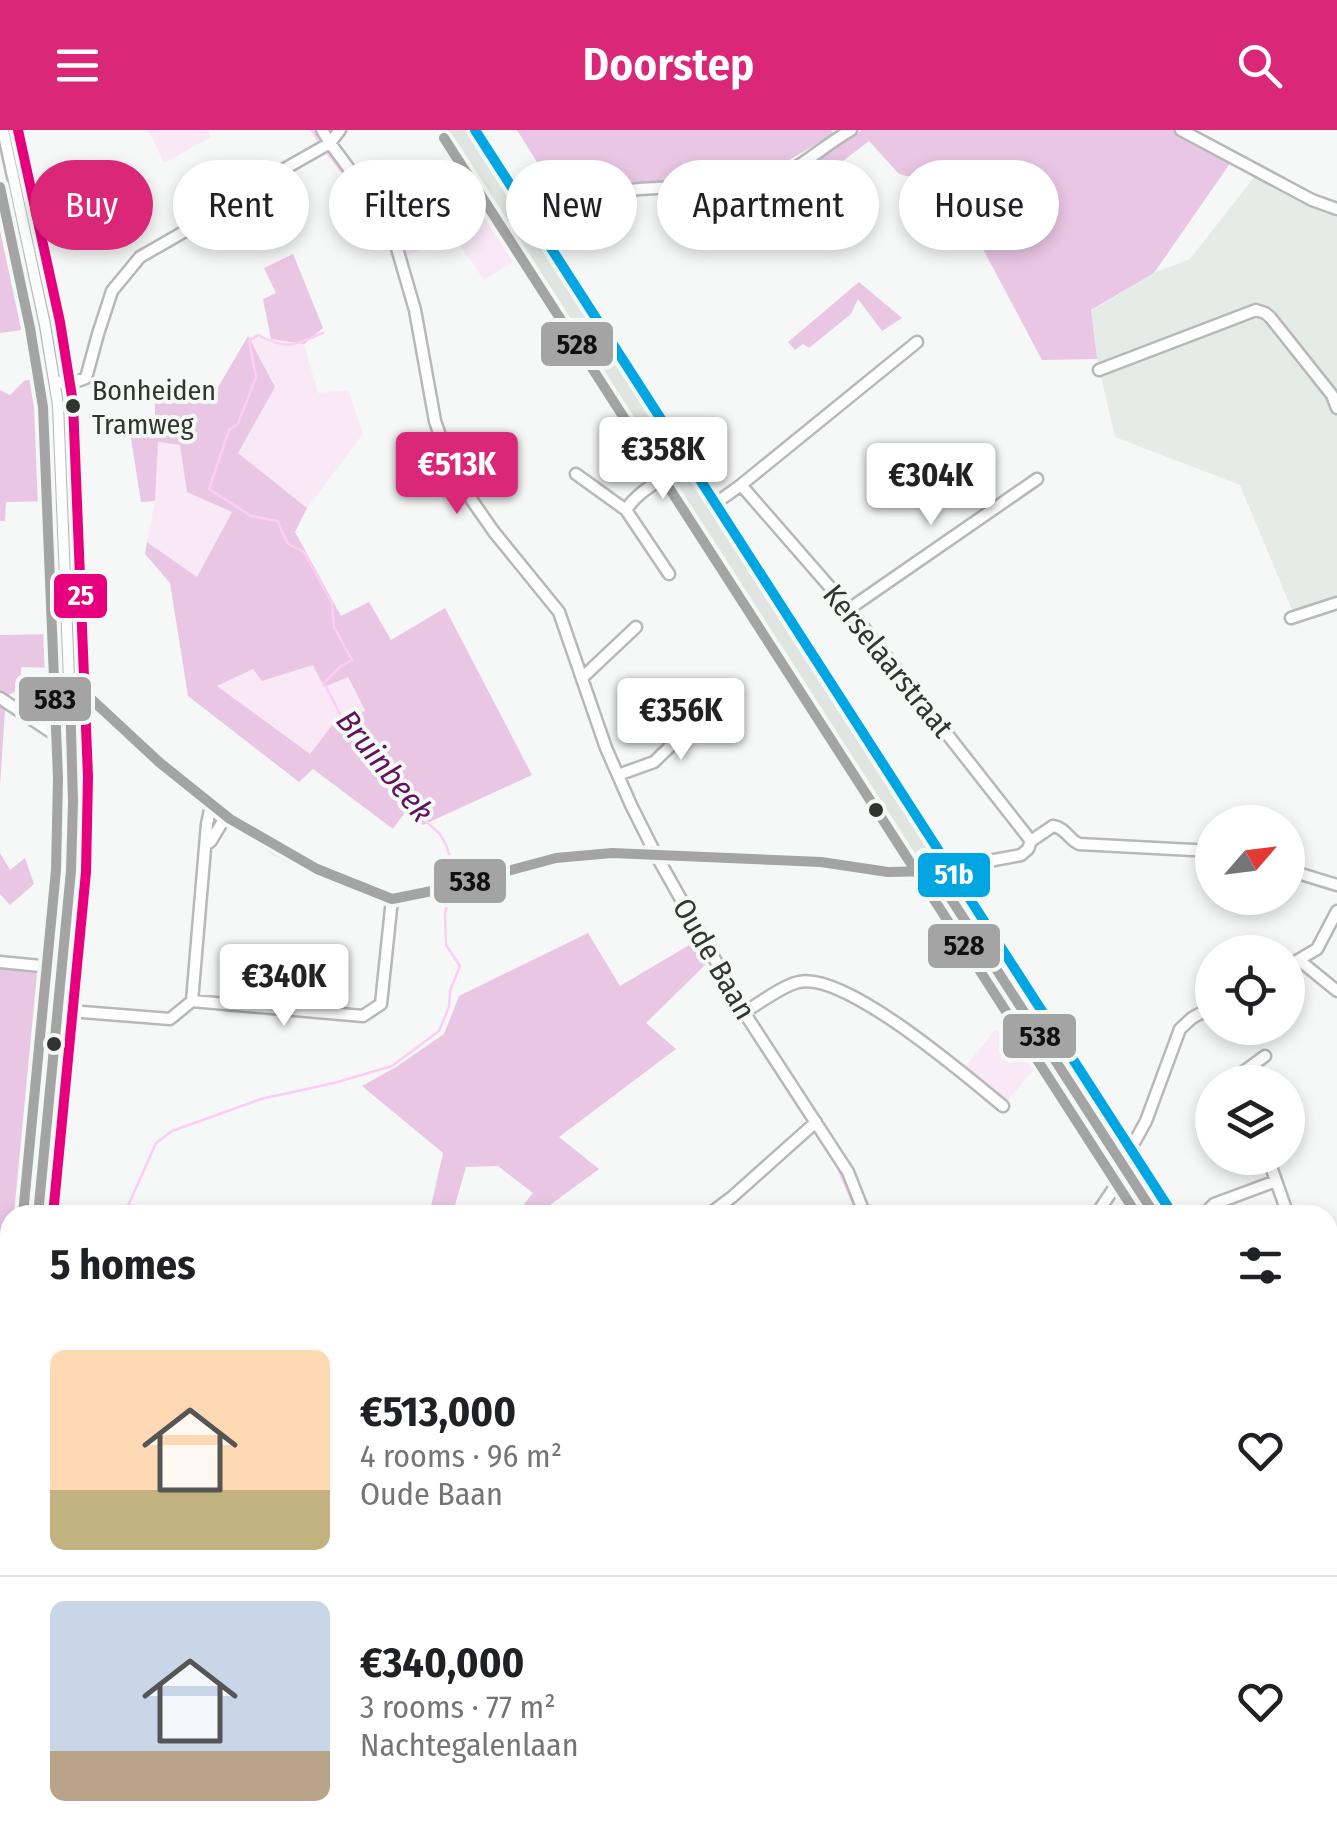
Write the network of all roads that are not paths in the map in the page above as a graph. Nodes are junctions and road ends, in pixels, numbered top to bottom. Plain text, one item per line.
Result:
1 (3, 130) edge
2 (322, 130) edge
3 (340, 130) edge
4 (457, 130) edge
5 (851, 130) edge
6 (1181, 130) edge
7 (838, 133) edge
8 (330, 143) junction
9 (637, 190) edge
10 (506, 206) edge
11 (1337, 209) edge
12 (534, 250) edge
13 (918, 342) dead end
14 (1100, 370) dead end
15 (56, 382) junction
16 (1337, 408) edge
17 (675, 470) junction
18 (576, 474) dead end
19 (1037, 480) dead end
20 (741, 485) junction
21 (626, 510) junction
22 (702, 512) junction
23 (669, 574) dead end
24 (1337, 603) edge
25 (849, 609) junction
26 (1291, 618) dead end
27 (636, 628) dead end
28 (583, 677) junction
29 (70, 694) junction
30 (0, 698) edge
31 (714, 704) dead end
32 (72, 746) junction
33 (618, 776) junction
34 (211, 805) junction
35 (226, 816) junction
36 (1031, 841) junction
37 (206, 844) junction
38 (1195, 850) edge
39 (656, 856) junction
40 (972, 864) junction
41 (930, 865) junction
42 (1305, 875) edge
43 (1337, 884) edge
44 (943, 885) junction
45 (392, 899) junction
46 (1337, 911) edge
47 (1305, 956) edge
48 (0, 962) edge
49 (1305, 965) edge
50 (61, 968) junction
51 (1337, 991) edge
52 (192, 1001) junction
53 (57, 1010) junction
54 (744, 1012) junction
55 (1195, 1016) edge
56 (1265, 1056) dead end
57 (1253, 1065) edge
58 (1004, 1106) dead end
59 (816, 1122) junction
60 (1123, 1165) junction
61 (1274, 1175) edge
62 (1276, 1181) junction
63 (39, 1205) edge
64 (722, 1205) edge
65 (860, 1205) edge
66 (1101, 1205) edge
67 (1149, 1205) edge
68 (1213, 1205) edge
69 (1284, 1205) edge

1 - 15 street
2 - 8 street, Oude Baan
3 - 8 street
4 - 10 main road
5 - 7 street
6 - 11 street
7 - 9 street
8 - 15 street
8 - 28 street, Oude Baan
12 - 17 main road
13 - 20 street
14 - 16 street
15 - 29 street
17 - 21 street
17 - 22 main road
18 - 21 street
19 - 25 street
20 - 22 street
20 - 25 street, Kerselaarstraat
21 - 23 street
22 - 41 main road
24 - 26 street
25 - 36 street, Kerselaarstraat
27 - 28 street
28 - 33 street, Oude Baan
29 - 32 street
29 - 34 street
30 - 32 street
31 - 33 street
32 - 50 street
33 - 39 street, Oude Baan
34 - 35 street
34 - 37 street
35 - 37 street
35 - 45 street
36 - 38 street
36 - 40 street
37 - 52 street
39 - 41 street
39 - 45 street
39 - 54 street, Oude Baan
40 - 41 street
40 - 44 street
41 - 44 main road
42 - 43 street
44 - 60 main road
45 - 52 street
46 - 47 street
48 - 50 street
49 - 51 street
50 - 53 street
52 - 53 street
53 - 63 street
54 - 58 street
54 - 59 street, Oude Baan
55 - 60 street
56 - 57 street
59 - 64 street
59 - 65 street, Oude Baan
60 - 66 street
60 - 67 main road
61 - 62 street
62 - 68 street
62 - 69 street

